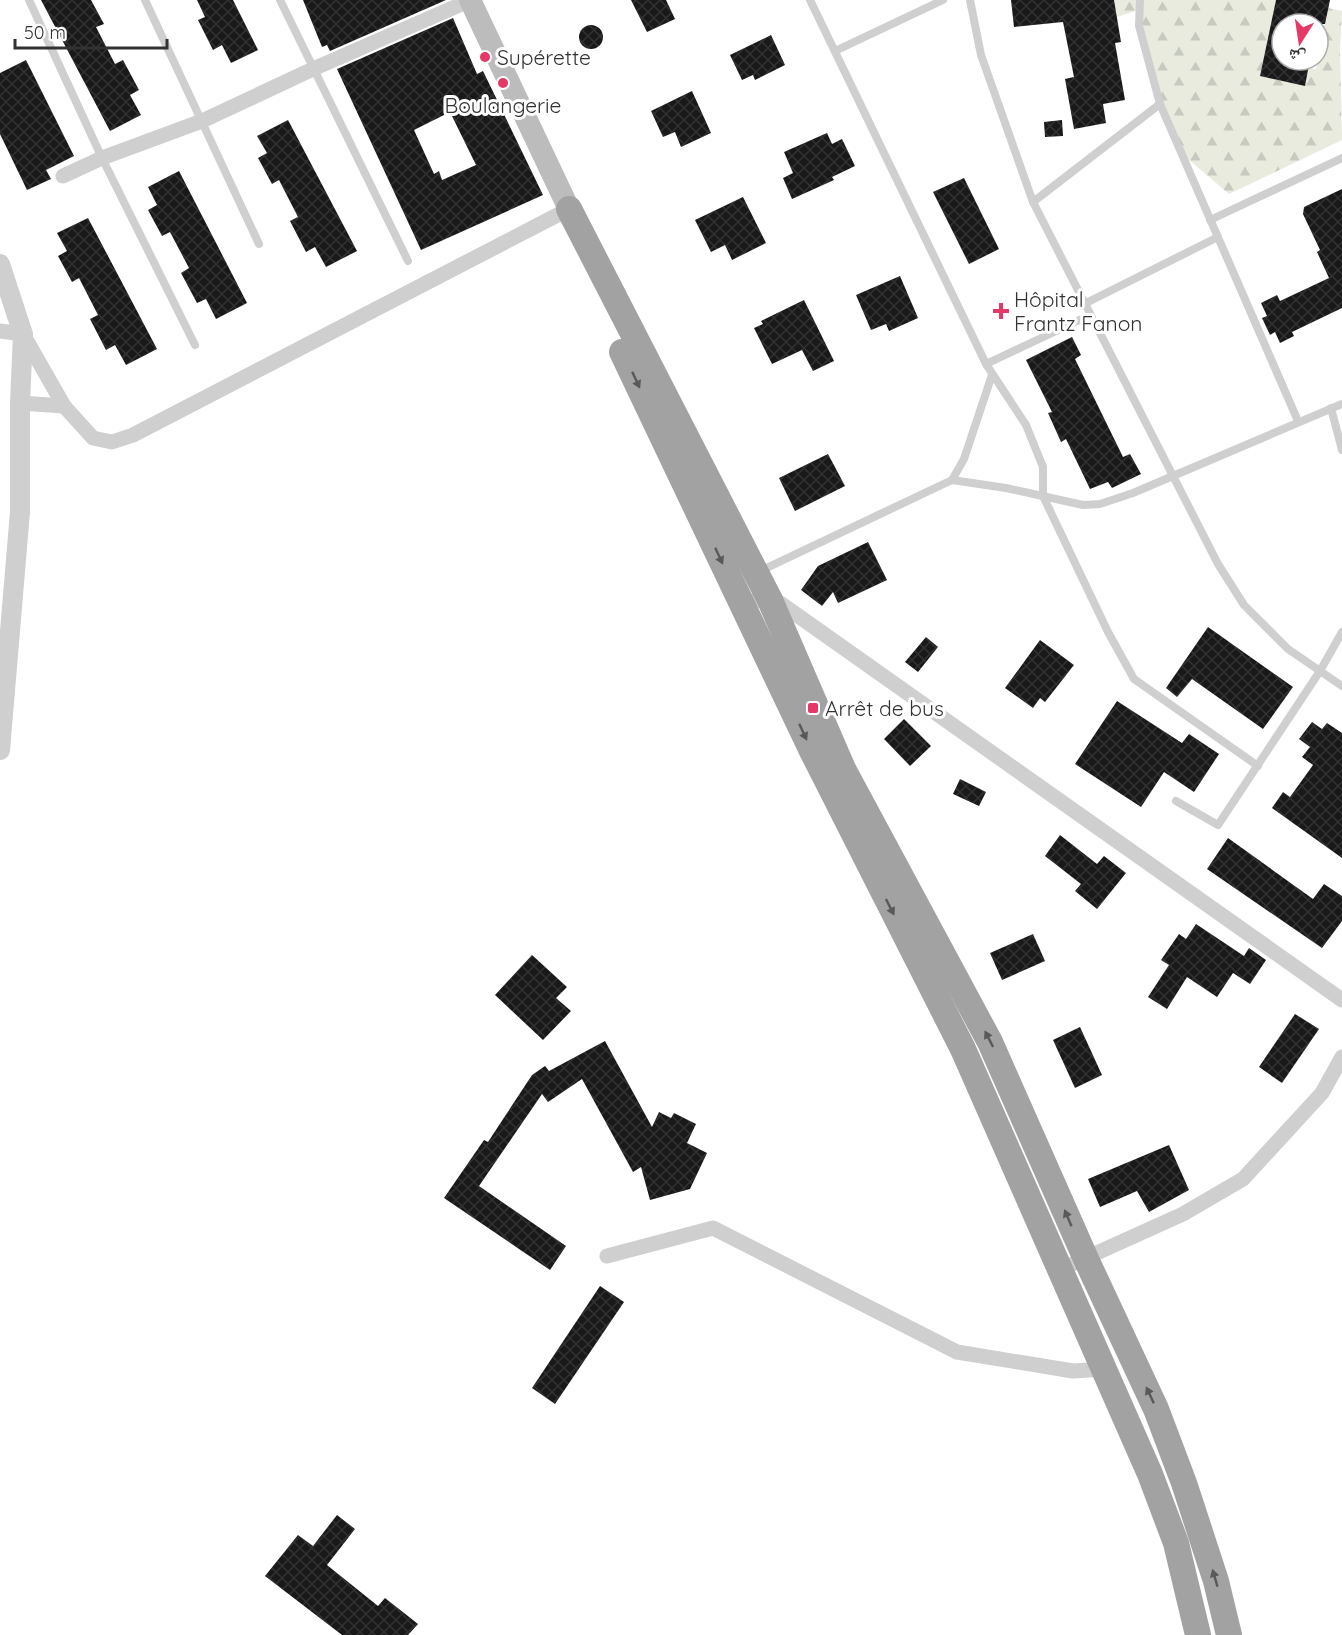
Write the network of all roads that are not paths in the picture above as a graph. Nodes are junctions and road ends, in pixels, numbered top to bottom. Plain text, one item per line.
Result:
1 (29, 0) edge
2 (145, 0) edge
3 (280, 0) edge
4 (470, 0) edge
5 (810, 0) edge
6 (943, 0) edge
7 (970, 0) edge
8 (1140, 0) edge
9 (835, 51) junction
10 (313, 69) junction
11 (1160, 104) junction
12 (202, 121) junction
13 (102, 158) junction
14 (1342, 158) edge
15 (63, 176) dead end
16 (1033, 202) junction
17 (569, 209) junction
18 (1210, 220) junction
19 (1218, 237) junction
20 (259, 244) dead end
21 (408, 261) dead end
22 (0, 264) edge
23 (1084, 304) junction
24 (1090, 315) junction
25 (0, 331) edge
26 (23, 334) junction
27 (195, 345) dead end
28 (986, 364) junction
29 (992, 375) junction
30 (20, 403) junction
31 (1342, 404) edge
32 (64, 406) junction
33 (1331, 408) junction
34 (1298, 421) junction
35 (1342, 450) edge
36 (1174, 476) junction
37 (952, 480) junction
38 (1043, 496) junction
39 (755, 573) junction
40 (770, 600) junction
41 (742, 604) junction
42 (6, 627) edge
43 (1342, 632) edge
44 (1320, 671) junction
45 (1342, 686) edge
46 (0, 750) edge
47 (1258, 766) junction
48 (1176, 801) dead end
49 (1342, 1000) edge
50 (1342, 1058) edge
51 (607, 1256) dead end
52 (1086, 1259) junction
53 (1059, 1269) junction
54 (1105, 1368) junction
55 (1198, 1635) edge
56 (1229, 1635) edge

1 - 13 lane
2 - 12 lane
3 - 10 lane
4 - 10 street
4 - 17 main road
5 - 9 lane
6 - 9 lane
7 - 16 lane
8 - 11 lane
9 - 28 lane
10 - 12 street
10 - 21 lane
11 - 16 lane
11 - 18 lane
12 - 13 street
12 - 20 lane
13 - 15 street
13 - 27 lane
14 - 18 lane
16 - 23 lane
17 - 32 street
17 - 39 highway
17 -> 41 highway
18 - 19 lane
19 - 23 lane
19 - 34 lane
22 - 26 street
23 - 24 lane
24 - 28 lane
24 - 36 lane
25 - 26 street
26 - 30 street
26 - 32 street
28 - 29 lane
29 - 37 lane
29 - 38 lane
30 - 32 street
30 - 42 street
31 - 33 lane
33 - 34 lane
33 - 35 lane
34 - 36 lane
36 - 38 lane
36 - 44 lane
37 - 38 lane
37 - 39 lane
38 - 47 lane
39 - 40 highway
40 - 41 street
40 - 49 street
52 -> 40 highway
41 -> 53 highway
42 - 46 street
43 - 44 lane
44 - 45 lane
44 - 47 lane
47 - 48 lane
50 - 52 street
51 - 54 street
52 - 53 street
56 -> 52 highway
53 - 54 highway
54 - 55 highway

